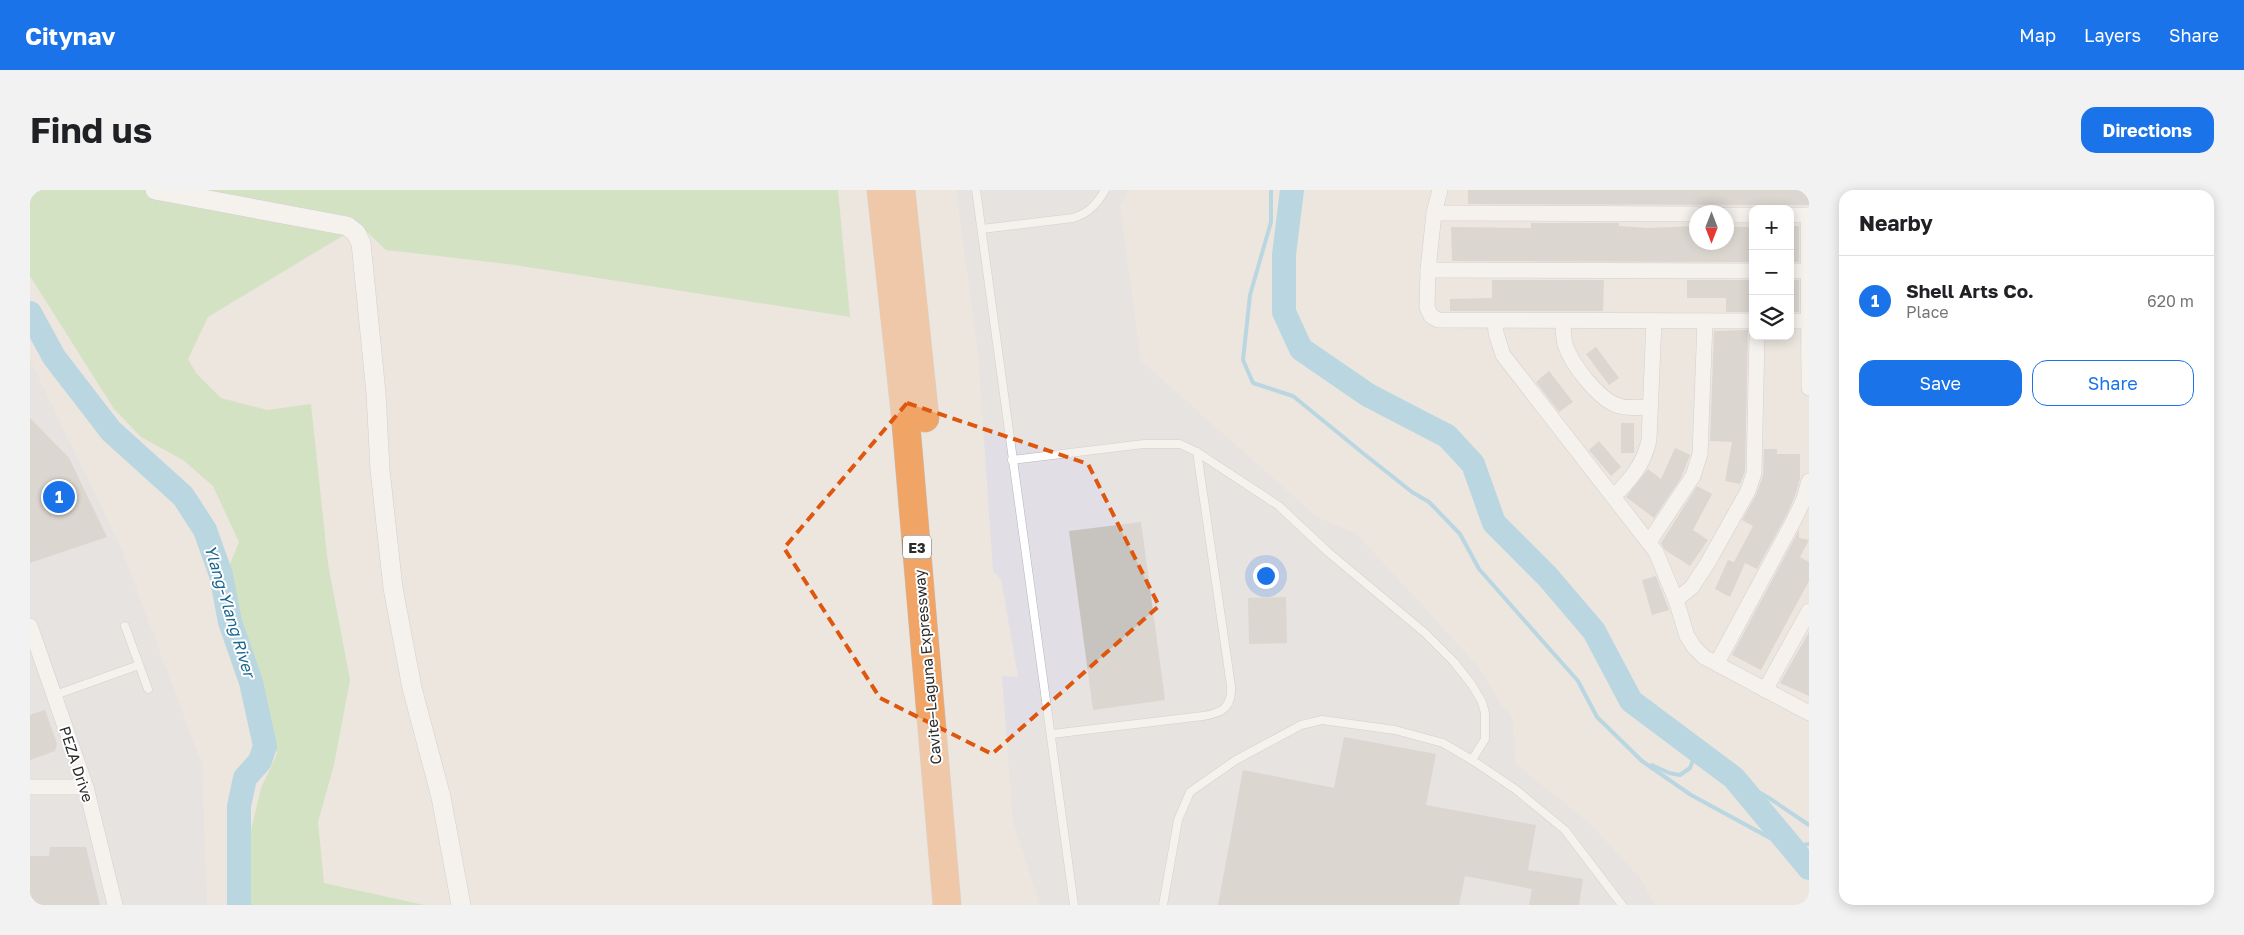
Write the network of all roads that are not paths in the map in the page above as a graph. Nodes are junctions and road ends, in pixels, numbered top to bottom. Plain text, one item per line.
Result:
1 (156, 190) edge
2 (881, 190) edge
3 (900, 190) edge
4 (976, 190) edge
5 (1105, 190) edge
6 (1440, 190) edge
7 (1434, 213) junction
8 (1689, 214) edge
9 (1734, 214) edge
10 (1749, 215) edge
11 (1794, 215) edge
12 (1809, 215) edge
13 (982, 229) junction
14 (1428, 270) junction
15 (1749, 271) edge
16 (1794, 271) edge
17 (1808, 271) edge
18 (1563, 320) junction
19 (1495, 321) junction
20 (1654, 321) junction
21 (1705, 321) junction
22 (1749, 321) edge
23 (1794, 321) edge
24 (1808, 321) edge
25 (1757, 340) edge
26 (1809, 388) edge
27 (1650, 406) junction
28 (1197, 452) junction
29 (1012, 460) junction
30 (1809, 481) edge
31 (1614, 496) junction
32 (1648, 542) junction
33 (1676, 600) junction
34 (1809, 611) edge
35 (30, 626) edge
36 (125, 626) dead end
37 (1717, 664) junction
38 (139, 665) junction
39 (148, 689) dead end
40 (1766, 690) junction
41 (55, 695) junction
42 (1809, 713) edge
43 (1052, 734) junction
44 (1472, 760) junction
45 (30, 786) edge
46 (86, 787) junction
47 (115, 905) edge
48 (461, 905) edge
49 (947, 905) edge
50 (965, 905) edge
51 (1074, 905) edge
52 (1163, 905) edge
53 (1622, 905) edge

1 - 48 street
2 - 49 highway, Cavite–Laguna Expressway / E3
3 - 50 highway, Cavite–Laguna Expressway / E3
4 - 13 lane
5 - 13 lane
6 - 7 street
7 - 8 street
7 - 14 street
9 - 10 street
11 - 12 street
12 - 17 street
13 - 29 lane
14 - 15 street
14 - 19 street
16 - 17 street
17 - 24 street
18 - 19 street
18 - 20 street
18 - 27 street
19 - 31 street
20 - 21 street
20 - 27 street
21 - 22 street
21 - 32 street
23 - 24 street
24 - 26 street
25 - 33 street
27 - 31 street
28 - 29 lane
28 - 43 lane
28 - 44 lane
29 - 43 lane
30 - 37 street
31 - 32 street
32 - 33 street
33 - 37 street
34 - 40 street
35 - 41 street, PEZA Drive
36 - 38 lane
37 - 40 street
38 - 39 lane
38 - 41 lane
40 - 42 street
41 - 46 street, PEZA Drive
43 - 51 lane
44 - 52 lane
44 - 53 lane
45 - 46 street
46 - 47 street, PEZA Drive

